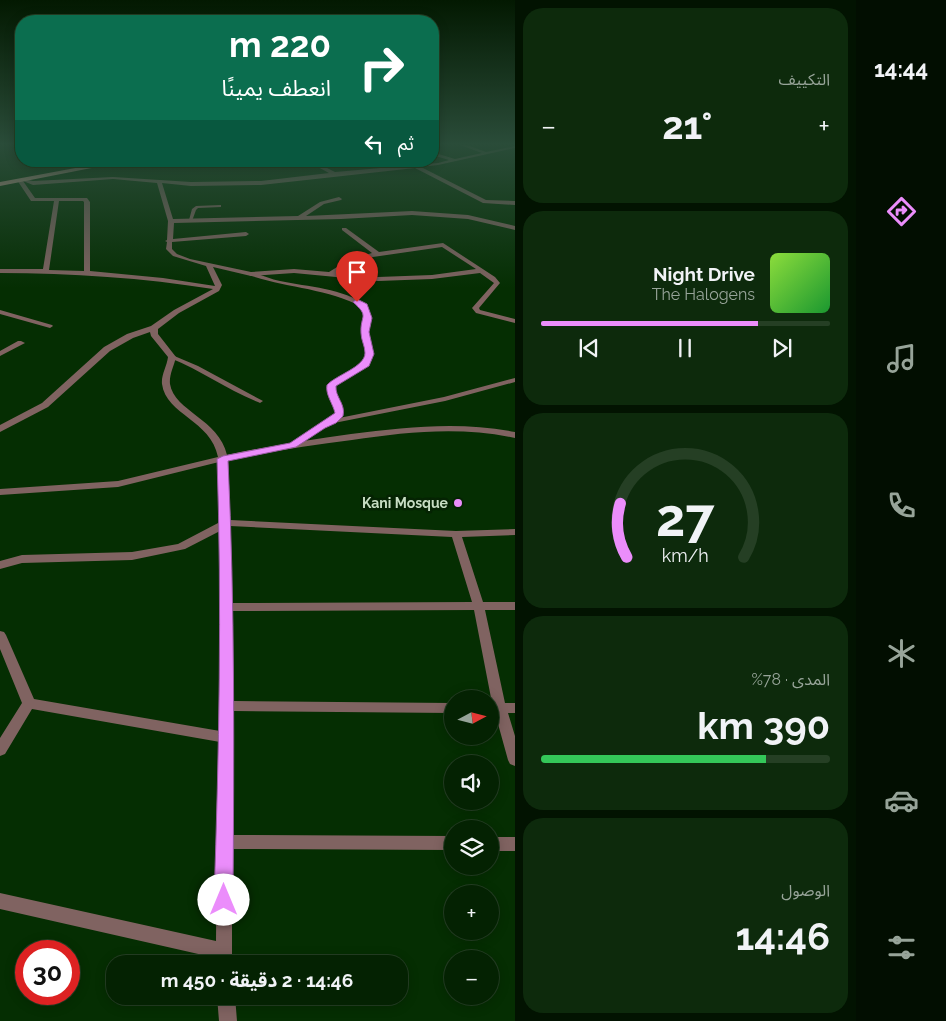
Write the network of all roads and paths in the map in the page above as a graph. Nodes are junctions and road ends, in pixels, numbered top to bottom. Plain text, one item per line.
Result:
1 (29, 193) edge
2 (162, 193) edge
3 (467, 193) edge
4 (339, 199) dead end
5 (57, 200) junction
6 (515, 203) edge
7 (220, 206) dead end
8 (299, 218) junction
9 (192, 220) junction
10 (171, 221) junction
11 (515, 228) edge
12 (344, 229) dead end
13 (246, 234) dead end
14 (168, 242) junction
15 (377, 254) junction
16 (209, 266) junction
17 (0, 271) edge
18 (46, 271) junction
19 (479, 271) junction
20 (87, 273) junction
21 (251, 274) junction
22 (331, 274) junction
23 (218, 288) junction
24 (0, 312) edge
25 (515, 321) edge
26 (50, 326) dead end
27 (154, 328) junction
28 (21, 343) dead end
29 (0, 354) edge
30 (172, 357) junction
31 (515, 380) edge
32 (260, 402) dead end
33 (332, 421) junction
34 (0, 429) edge
35 (515, 435) edge
36 (293, 445) junction
37 (223, 459) junction
38 (0, 492) edge
39 (226, 523) junction
40 (515, 532) edge
41 (456, 534) junction
42 (0, 565) edge
43 (515, 606) edge
44 (227, 607) junction
45 (479, 607) junction
46 (0, 635) edge
47 (492, 690) edge
48 (29, 703) junction
49 (228, 706) junction
50 (444, 708) edge
51 (499, 708) edge
52 (515, 708) edge
53 (499, 718) edge
54 (227, 738) junction
55 (0, 750) edge
56 (515, 760) edge
57 (224, 842) junction
58 (444, 843) edge
59 (499, 844) edge
60 (515, 844) edge
61 (0, 901) edge
62 (215, 955) edge
63 (223, 955) edge
64 (227, 1005) edge
65 (228, 1021) edge

1 - 5 street
2 - 10 street
3 - 6 street
4 - 8 street
5 - 18 street
5 - 20 street
7 - 9 lane
8 - 9 street
8 - 11 street
9 - 10 street
10 - 14 street
12 - 15 street
13 - 14 street
14 - 16 street
15 - 19 street
15 - 22 street
16 - 21 street
16 - 23 street
17 - 18 street
18 - 20 street
19 - 22 street
19 - 25 street
20 - 23 street
21 - 22 street
21 - 33 lane
23 - 27 street
24 - 26 lane
27 - 30 street
27 - 34 street
28 - 29 street
30 - 32 lane
30 - 37 street
31 - 33 lane
33 - 36 lane
35 - 36 street
36 - 37 street
37 - 38 street
37 - 39 street
39 - 41 street
39 - 42 street
39 - 44 street
40 - 41 street
41 - 45 street
43 - 45 street
44 - 45 street
44 - 49 street
45 - 47 street
46 - 48 street
48 - 54 street
48 - 55 street
49 - 50 street
49 - 54 street
51 - 52 street
53 - 56 street
54 - 57 street
57 - 58 street
57 - 63 street
59 - 60 street
61 - 62 street
64 - 65 street

